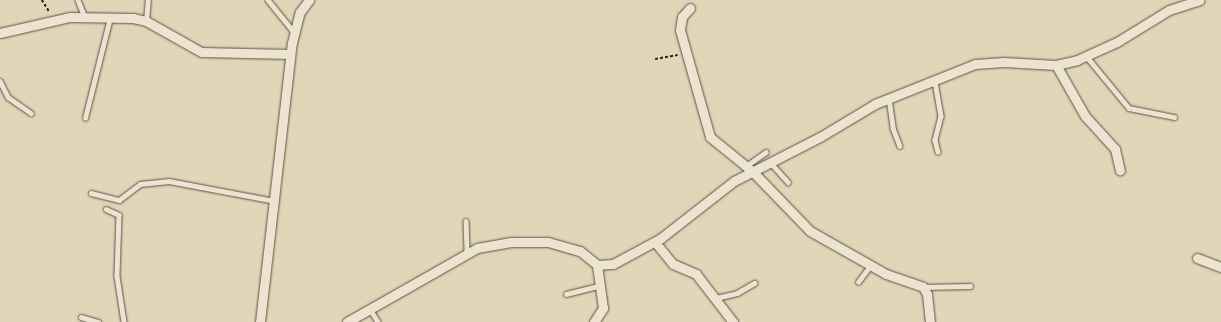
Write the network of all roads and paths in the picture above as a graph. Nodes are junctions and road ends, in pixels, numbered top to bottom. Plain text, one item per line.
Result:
1 (42, 0) edge
2 (78, 0) edge
3 (148, 0) edge
4 (268, 0) edge
5 (1199, 0) edge
6 (304, 2) edge
7 (690, 8) dead end
8 (85, 17) junction
9 (110, 17) junction
10 (54, 20) junction
11 (146, 21) junction
12 (294, 32) junction
13 (0, 33) edge
14 (290, 54) junction
15 (685, 54) junction
16 (1087, 57) junction
17 (655, 60) dead end
18 (1056, 65) junction
19 (0, 81) edge
20 (935, 82) junction
21 (889, 98) junction
22 (31, 113) dead end
23 (1174, 117) dead end
24 (85, 118) dead end
25 (900, 146) dead end
26 (766, 152) dead end
27 (938, 152) dead end
28 (770, 162) junction
29 (749, 169) junction
30 (1120, 170) dead end
31 (788, 182) dead end
32 (91, 193) dead end
33 (275, 201) junction
34 (106, 209) dead end
35 (466, 221) dead end
36 (655, 242) junction
37 (467, 253) junction
38 (1197, 258) dead end
39 (597, 265) junction
40 (870, 266) junction
41 (1221, 267) edge
42 (858, 282) dead end
43 (754, 283) dead end
44 (602, 285) junction
45 (970, 286) dead end
46 (923, 287) junction
47 (566, 294) dead end
48 (716, 298) junction
49 (369, 308) junction
50 (81, 317) dead end
51 (98, 322) edge
52 (124, 322) edge
53 (260, 322) edge
54 (347, 322) edge
55 (378, 322) edge
56 (594, 322) edge
57 (732, 322) edge
58 (930, 322) edge

1 - 10 path
2 - 8 lane
3 - 11 lane
4 - 12 lane
5 - 16 street
6 - 12 street
7 - 15 street
8 - 9 street
8 - 10 street
9 - 11 street
9 - 24 lane
10 - 13 street
11 - 14 street
12 - 14 street
14 - 33 street
15 - 17 path
15 - 29 street
16 - 18 street
16 - 23 lane
18 - 20 street
18 - 30 street
19 - 22 lane
20 - 21 street
20 - 27 lane
21 - 25 lane
21 - 28 street
26 - 29 lane
28 - 29 street
28 - 31 lane
29 - 36 street
29 - 40 street
32 - 33 lane
33 - 53 street
34 - 52 lane
35 - 37 lane
36 - 39 street
36 - 48 street
37 - 39 street
37 - 49 street
38 - 41 street
39 - 44 street
40 - 42 lane
40 - 46 street
43 - 48 lane
44 - 47 lane
44 - 56 street
45 - 46 lane
46 - 58 street
48 - 57 street
49 - 54 street
49 - 55 lane
50 - 51 lane

